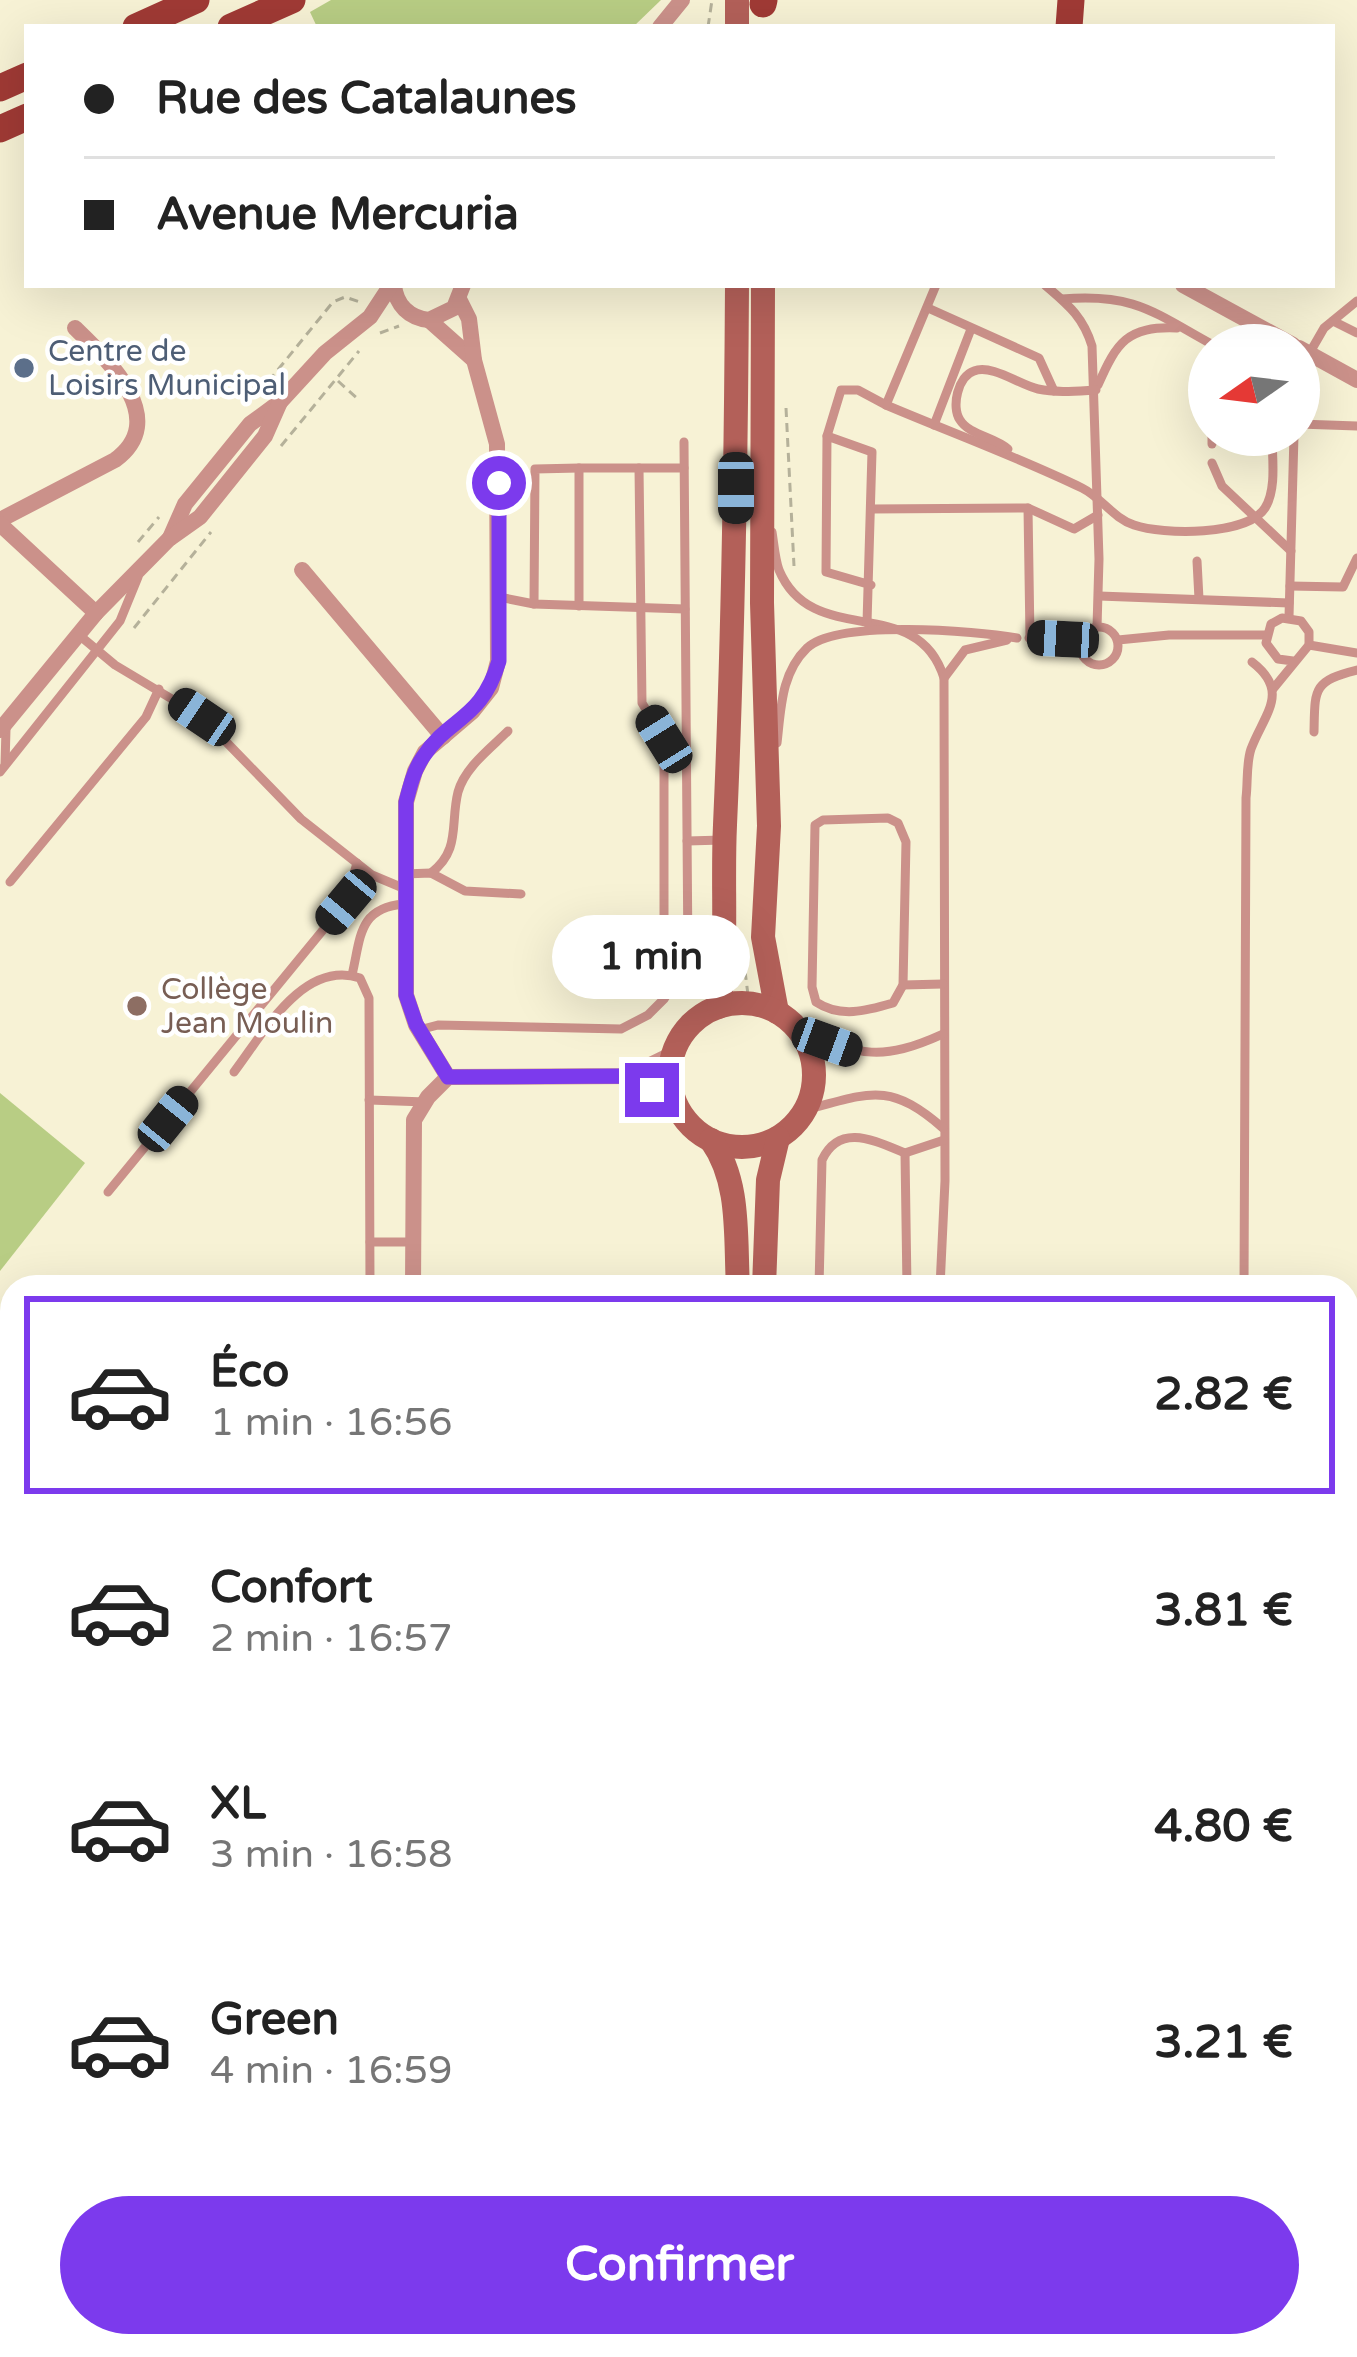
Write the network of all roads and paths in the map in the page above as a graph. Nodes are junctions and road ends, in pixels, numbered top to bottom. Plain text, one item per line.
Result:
1 (196, 0) edge
2 (292, 0) edge
3 (682, 0) edge
4 (143, 24) edge
5 (238, 24) edge
6 (662, 24) edge
7 (391, 288) edge
8 (394, 288) edge
9 (737, 288) edge
10 (763, 288) edge
11 (935, 288) edge
12 (1049, 288) edge
13 (1188, 288) edge
14 (461, 293) edge
15 (1062, 298) junction
16 (1357, 301) edge
17 (928, 308) junction
18 (370, 316) junction
19 (421, 318) junction
20 (1333, 321) junction
21 (1254, 324) edge
22 (75, 328) dead end
23 (1183, 328) junction
24 (971, 329) junction
25 (387, 330) dead end
26 (1188, 331) edge
27 (1320, 332) edge
28 (1357, 333) edge
29 (1039, 358) junction
30 (474, 360) junction
31 (1320, 360) edge
32 (336, 378) junction
33 (1357, 380) edge
34 (1023, 384) junction
35 (1096, 390) junction
36 (1054, 391) junction
37 (358, 400) dead end
38 (886, 405) junction
39 (934, 425) junction
40 (1320, 425) edge
41 (1357, 426) edge
42 (827, 436) junction
43 (684, 442) dead end
44 (279, 448) dead end
45 (1014, 455) junction
46 (1272, 456) edge
47 (1293, 456) edge
48 (1212, 464) dead end
49 (579, 468) junction
50 (639, 468) junction
51 (684, 468) junction
52 (762, 483) junction
53 (1097, 495) junction
54 (1028, 508) junction
55 (872, 509) junction
56 (1098, 515) junction
57 (1258, 517) junction
58 (222, 519) dead end
59 (0, 522) edge
60 (1291, 551) junction
61 (1357, 558) edge
62 (1197, 561) dead end
63 (302, 570) dead end
64 (138, 575) junction
65 (871, 585) junction
66 (1290, 586) junction
67 (1099, 596) junction
68 (499, 597) junction
69 (1199, 599) junction
70 (1289, 602) junction
71 (534, 604) junction
72 (579, 605) junction
73 (638, 607) junction
74 (685, 609) junction
75 (96, 614) junction
76 (1289, 617) junction
77 (867, 623) junction
78 (1096, 627) junction
79 (908, 630) junction
80 (78, 633) junction
81 (1266, 635) junction
82 (1082, 637) junction
83 (1017, 638) junction
84 (1030, 638) junction
85 (1118, 640) junction
86 (1310, 645) junction
87 (98, 650) junction
88 (1357, 653) edge
89 (109, 659) junction
90 (1292, 661) junction
91 (1252, 662) dead end
92 (1357, 670) edge
93 (944, 678) junction
94 (159, 689) junction
95 (1273, 689) junction
96 (3, 726) edge
97 (508, 731) dead end
98 (1314, 732) dead end
99 (443, 737) junction
100 (686, 738) junction
101 (664, 739) junction
102 (3, 768) edge
103 (769, 826) junction
104 (725, 840) junction
105 (686, 841) junction
106 (357, 863) junction
107 (431, 873) junction
108 (10, 882) dead end
109 (404, 888) junction
110 (521, 894) dead end
111 (352, 975) junction
112 (943, 984) junction
113 (903, 985) junction
114 (664, 999) junction
115 (718, 1007) junction
116 (777, 1012) junction
117 (419, 1030) junction
118 (800, 1032) junction
119 (944, 1034) junction
120 (673, 1054) junction
121 (233, 1072) dead end
122 (628, 1076) junction
123 (448, 1077) junction
124 (369, 1100) junction
125 (426, 1102) junction
126 (676, 1103) junction
127 (805, 1110) junction
128 (944, 1134) junction
129 (778, 1138) junction
130 (711, 1140) junction
131 (905, 1154) junction
132 (108, 1192) dead end
133 (370, 1242) junction
134 (413, 1242) junction
135 (370, 1275) edge
136 (413, 1275) edge
137 (737, 1275) edge
138 (764, 1275) edge
139 (819, 1275) edge
140 (907, 1275) edge
141 (940, 1275) edge
142 (1244, 1275) edge

1 - 4 main road
2 - 5 main road
3 - 6 street
7 - 18 street
8 - 19 street
9 - 104 main road
10 - 52 main road
11 - 17 lane
12 - 15 lane
13 - 21 street
14 - 19 street
14 - 30 street
15 - 23 lane
15 - 35 lane
16 - 20 lane
17 - 24 lane
17 - 38 lane
18 - 19 street
18 - 64 street
19 - 30 street
20 - 27 lane
20 - 28 lane
22 - 59 street
23 - 26 lane
23 - 35 lane
24 - 29 lane
24 - 39 lane
25 - 32 path
29 - 34 lane
29 - 36 lane
30 - 68 street
31 - 33 street
32 - 37 path
32 - 44 path
34 - 36 lane
34 - 45 lane
35 - 36 lane
35 - 53 lane
38 - 39 lane
38 - 42 lane
39 - 45 lane
40 - 41 lane
42 - 55 lane
42 - 65 lane
43 - 51 lane
45 - 53 lane
46 - 57 lane
47 - 60 lane
48 - 57 lane
49 - 50 lane
49 - 71 lane
49 - 72 lane
50 - 51 lane
50 - 73 lane
51 - 74 lane
52 - 77 lane
52 - 103 main road
53 - 56 lane
53 - 57 lane
54 - 55 lane
54 - 56 lane
54 - 84 lane
55 - 65 lane
56 - 67 lane
57 - 60 lane
58 - 89 path
59 - 75 street
60 - 66 lane
61 - 66 lane
62 - 69 lane
63 - 99 street
64 - 75 street
64 - 87 lane
65 - 77 lane
66 - 70 lane
67 - 69 lane
67 - 78 lane
68 - 71 lane
68 - 99 street
69 - 70 lane
70 - 76 lane
71 - 72 lane
72 - 73 lane
73 - 74 lane
73 - 101 lane
74 - 100 lane
75 - 80 street
76 - 81 lane
76 - 86 lane
77 - 79 lane
78 - 82 lane
78 - 85 lane
79 - 83 lane
79 - 93 lane
79 - 103 lane
80 - 87 lane
80 - 96 street
81 - 85 lane
81 - 90 lane
82 - 84 lane
82 - 85 lane
83 - 84 lane
83 - 93 lane
86 - 88 lane
86 - 90 lane
87 - 89 lane
87 - 102 lane
89 - 94 lane
90 - 95 lane
91 - 95 lane
92 - 98 lane
93 - 112 lane
94 - 106 lane
94 - 108 lane
95 - 142 lane
96 - 102 lane
97 - 107 lane
99 - 109 street
100 - 101 lane
100 - 105 lane
101 - 114 lane
103 - 116 main road
104 - 105 lane
104 - 115 main road
105 - 114 lane
106 - 109 lane
106 - 132 lane
107 - 109 lane
107 - 110 lane
109 - 111 lane
109 - 117 street
111 - 121 lane
111 - 124 lane
112 - 113 lane
112 - 119 lane
113 - 113 lane
114 - 117 lane
115 - 116 main road
115 - 120 main road
116 - 118 main road
117 - 123 street
118 - 119 lane
118 - 127 main road
119 - 128 lane
120 - 122 street
120 - 126 main road
122 - 123 street
122 - 126 street
123 - 125 street
124 - 125 lane
124 - 133 lane
125 - 134 street
126 - 130 main road
127 - 128 lane
127 - 129 main road
128 - 131 lane
128 - 141 lane
129 - 130 main road
129 - 138 main road
130 - 137 main road
131 - 139 lane
131 - 140 lane
133 - 134 lane
133 - 135 lane
134 - 136 street

